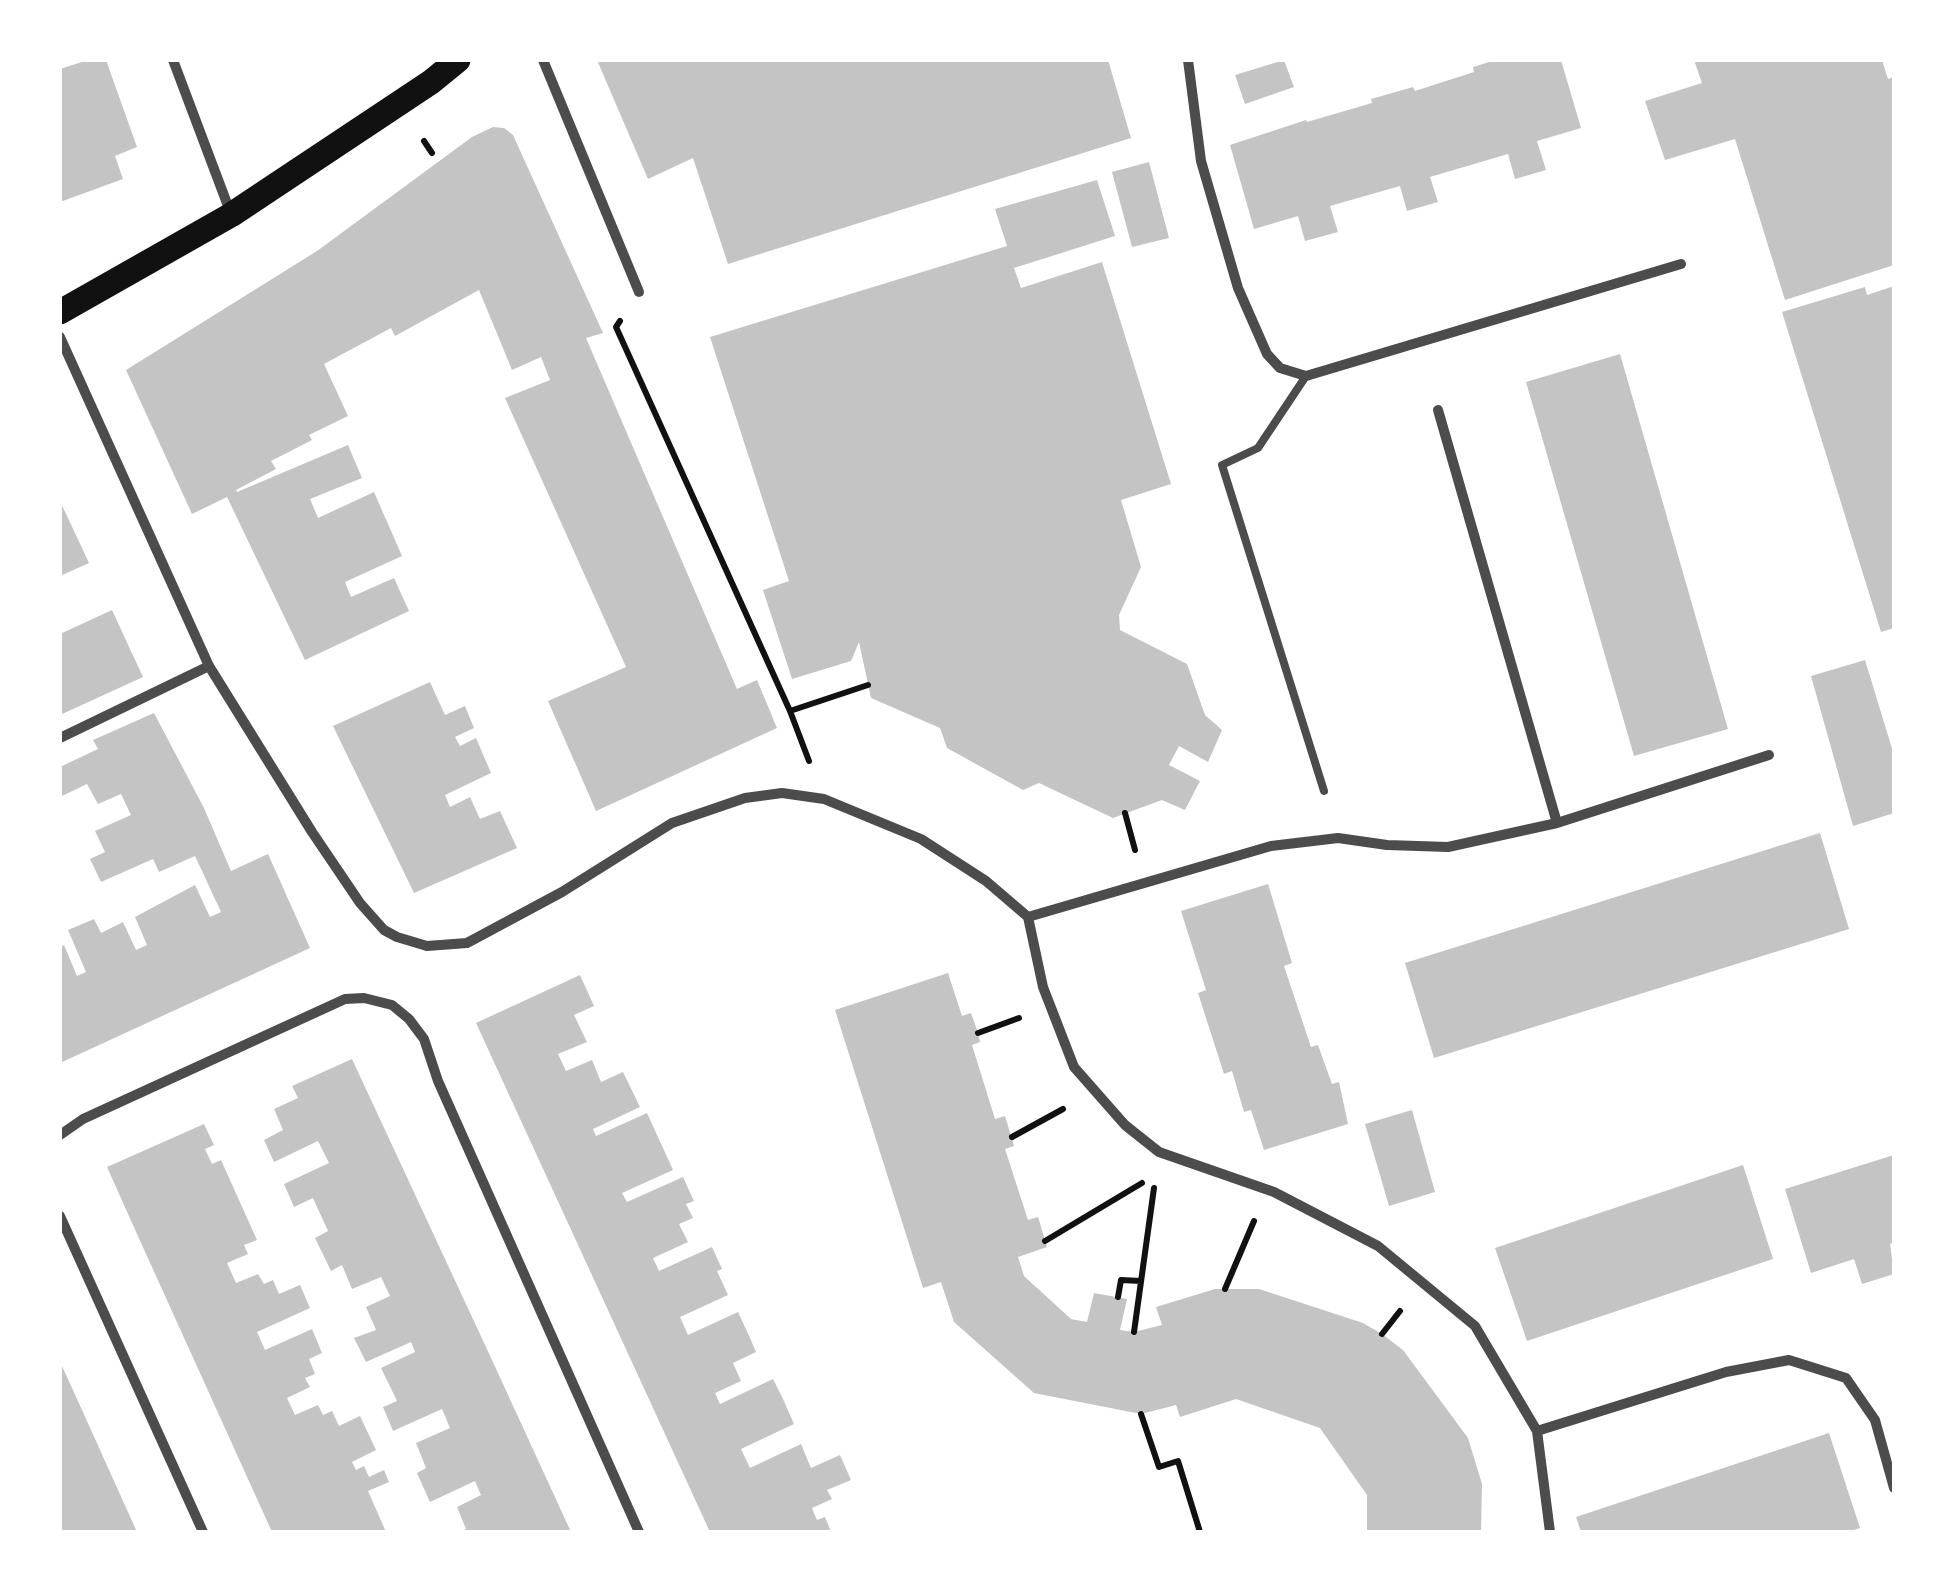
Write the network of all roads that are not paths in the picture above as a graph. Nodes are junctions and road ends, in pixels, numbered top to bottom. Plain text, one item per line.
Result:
1 (174, 60) edge
2 (458, 60) edge
3 (543, 60) edge
4 (1188, 60) edge
5 (231, 215) junction
6 (1681, 264) dead end
7 (638, 292) road end
8 (60, 312) edge
9 (60, 337) edge
10 (1306, 376) junction
11 (1438, 410) dead end
12 (209, 666) junction
13 (60, 738) edge
14 (1770, 756) dead end
15 (1324, 791) dead end
16 (1558, 823) junction
17 (1028, 917) junction
18 (60, 1135) edge
19 (60, 1216) edge
20 (1537, 1431) junction
21 (1894, 1488) edge
22 (203, 1532) edge
23 (640, 1532) edge
24 (1550, 1532) edge

1 - 5 street
2 - 5 main road
3 - 7 street
4 - 10 street
5 - 8 main road
6 - 10 street
9 - 12 street
10 - 15 lane
11 - 16 street
12 - 13 street
12 - 17 street
14 - 16 street
16 - 17 street
17 - 20 street
18 - 23 street
19 - 22 street
20 - 21 street
20 - 24 street

